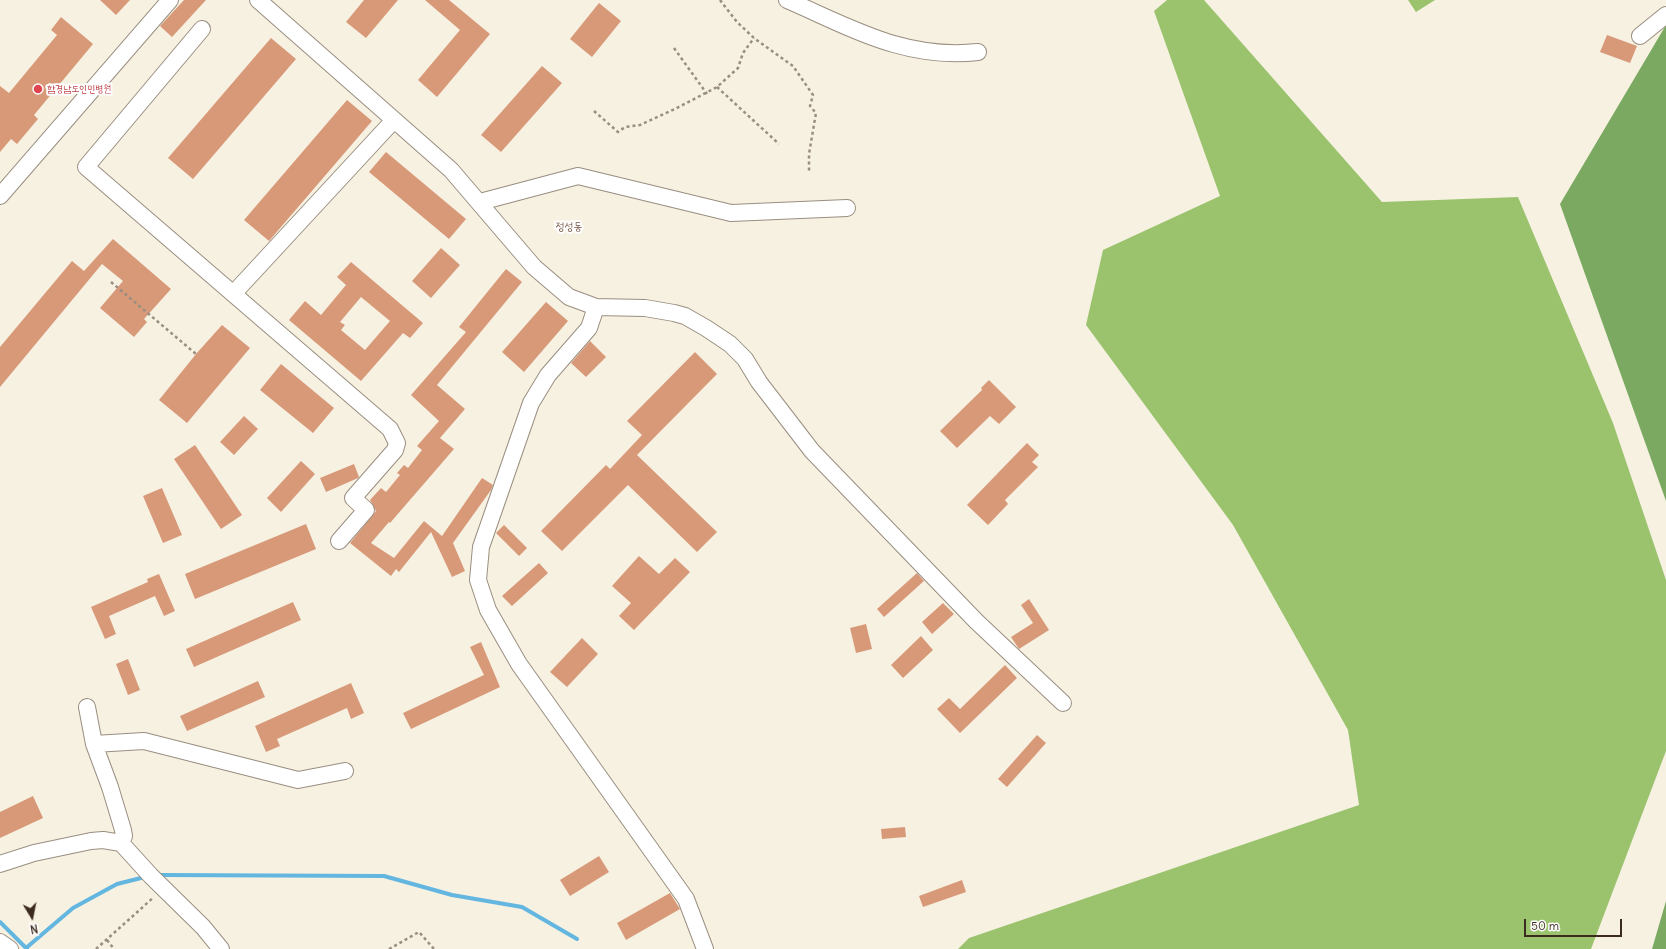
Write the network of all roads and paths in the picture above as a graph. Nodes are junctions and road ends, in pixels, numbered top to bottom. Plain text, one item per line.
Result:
1 (170, 0) edge
2 (258, 0) edge
3 (720, 0) edge
4 (787, 0) edge
5 (1666, 15) edge
6 (202, 29) dead end
7 (1640, 36) dead end
8 (754, 38) junction
9 (674, 48) dead end
10 (978, 52) dead end
11 (717, 87) junction
12 (707, 94) junction
13 (594, 111) dead end
14 (394, 120) junction
15 (779, 144) dead end
16 (809, 173) dead end
17 (0, 196) edge
18 (480, 202) junction
19 (847, 208) dead end
20 (111, 282) dead end
21 (233, 294) junction
22 (596, 306) junction
23 (196, 354) dead end
24 (339, 541) dead end
25 (1063, 703) dead end
26 (87, 707) dead end
27 (94, 744) junction
28 (345, 771) dead end
29 (121, 843) junction
30 (0, 864) edge
31 (164, 888) junction
32 (107, 940) junction
33 (0, 942) edge
34 (10, 949) edge
35 (96, 949) edge
36 (114, 949) edge
37 (221, 949) edge
38 (389, 949) edge
39 (434, 949) edge
40 (705, 949) edge

1 - 17 street
2 - 14 street
3 - 8 path
4 - 10 street
5 - 7 street
6 - 21 street
8 - 11 path
8 - 16 path
9 - 12 path
11 - 12 path
11 - 15 path
12 - 13 path
14 - 18 street
14 - 21 street
18 - 19 street
18 - 22 street
20 - 23 path
21 - 24 street
22 - 25 street
22 - 40 street
26 - 27 street
27 - 28 street
27 - 29 street
29 - 30 street
29 - 31 street
31 - 32 path
31 - 37 street
32 - 35 path
32 - 36 path
33 - 34 street
38 - 39 path

